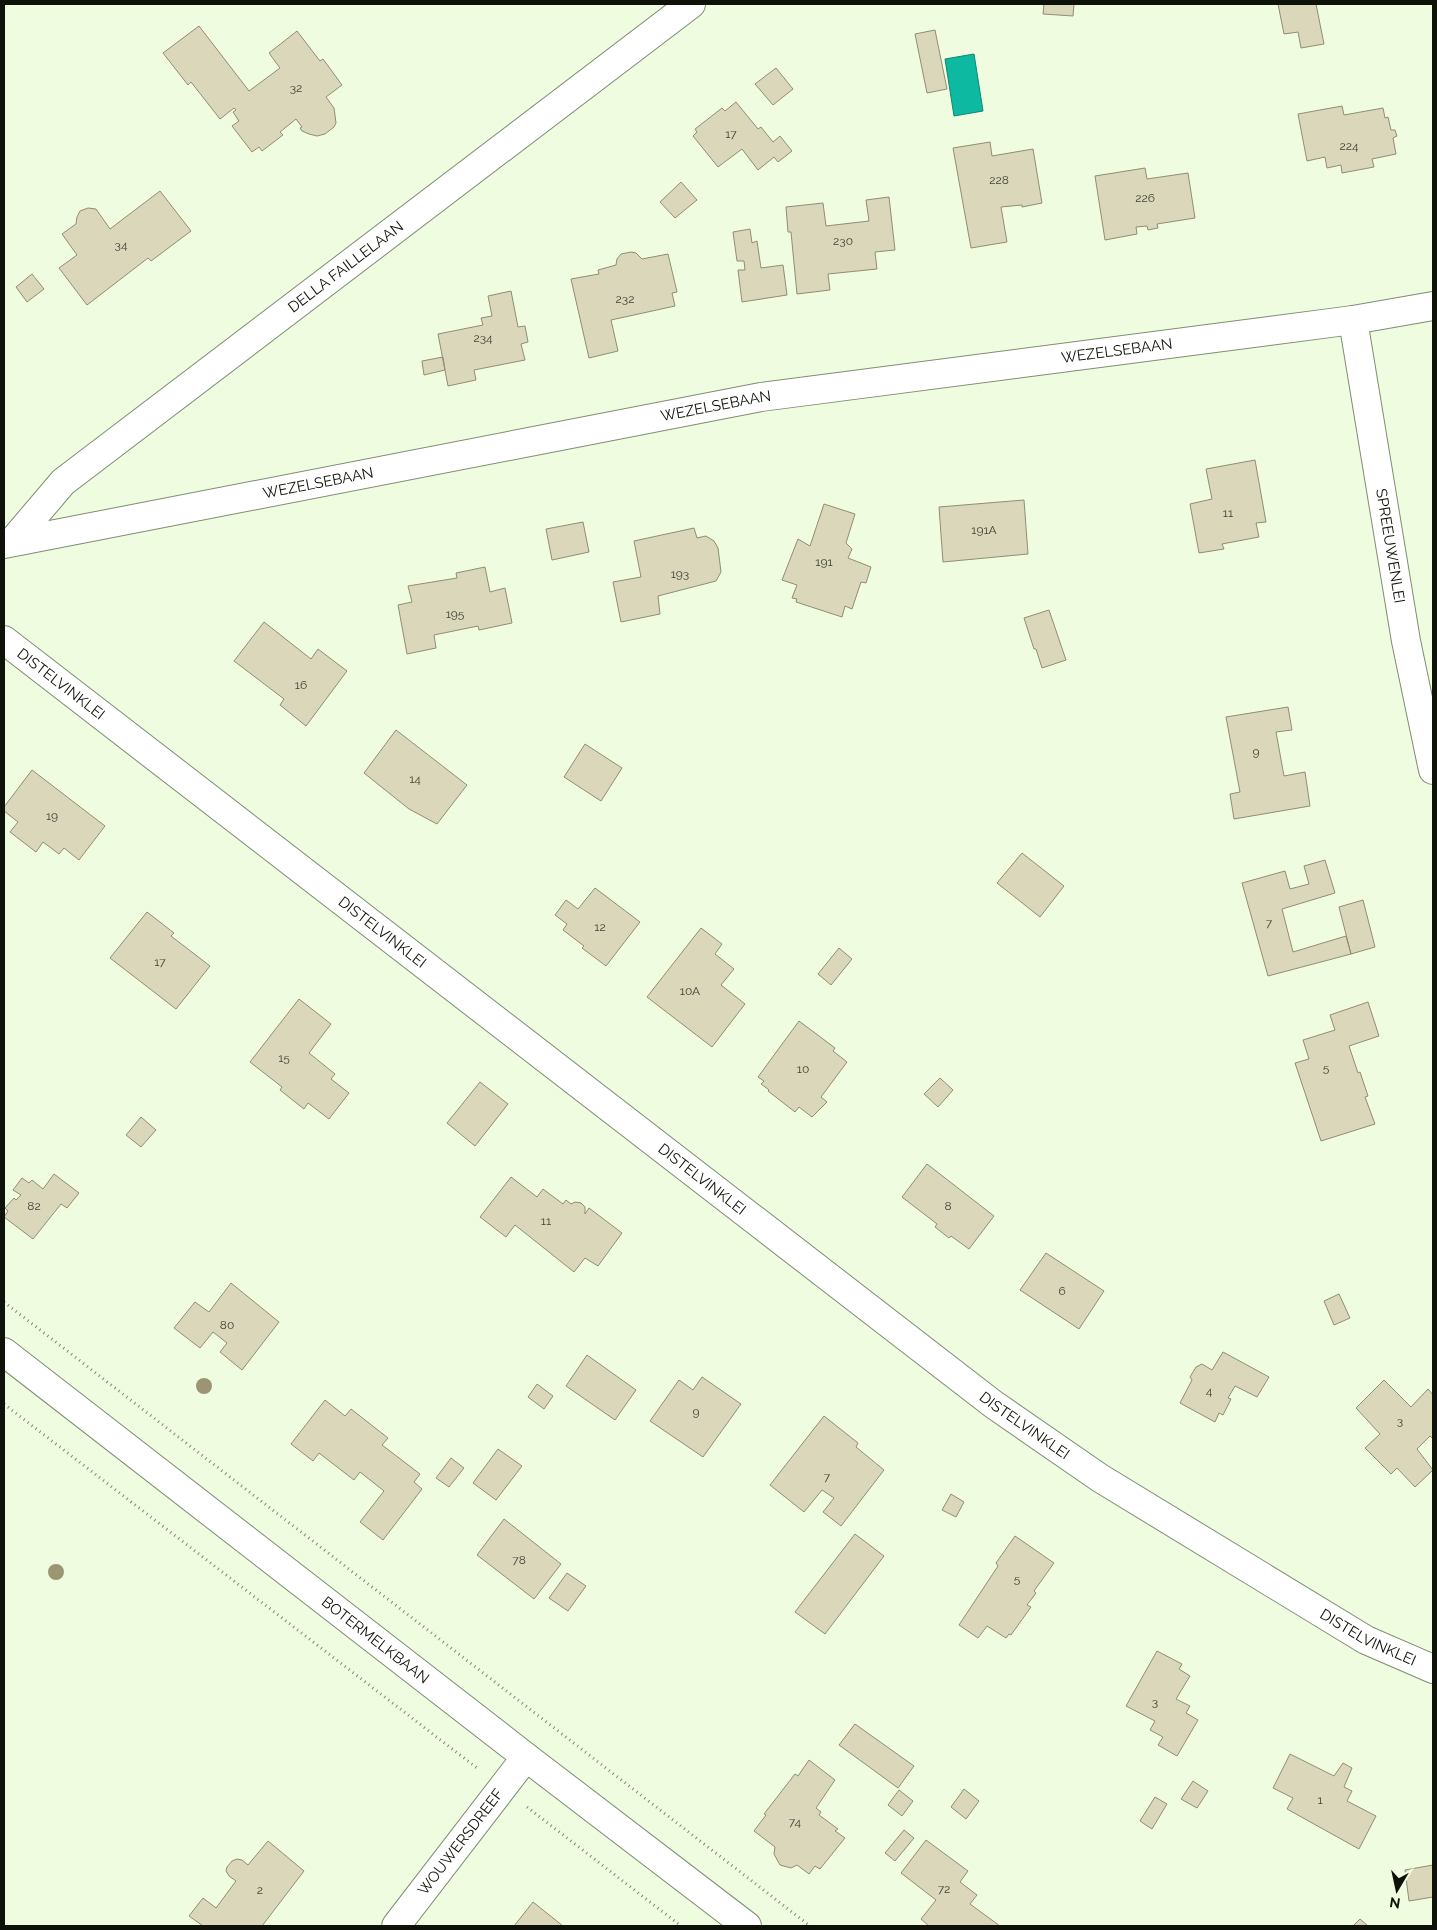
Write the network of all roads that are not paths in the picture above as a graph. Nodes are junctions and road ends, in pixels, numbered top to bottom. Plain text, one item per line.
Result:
1 (690, 4) edge
2 (1433, 306) edge
3 (1354, 320) junction
4 (8, 543) edge
5 (4, 640) edge
6 (1433, 770) edge
7 (4, 1352) edge
8 (1433, 1669) edge
9 (526, 1757) junction
10 (396, 1926) edge
11 (747, 1926) edge

1 - 4 street, DELLA FAILLELAAN
2 - 3 street, WEZELSEBAAN
3 - 4 street, WEZELSEBAAN
3 - 6 street, SPREEUWENLEI
5 - 8 street, DISTELVINKLEI
7 - 9 street, BOTERMELKBAAN
9 - 10 street, WOUWERSDREEF
9 - 11 street, BOTERMELKBAAN

